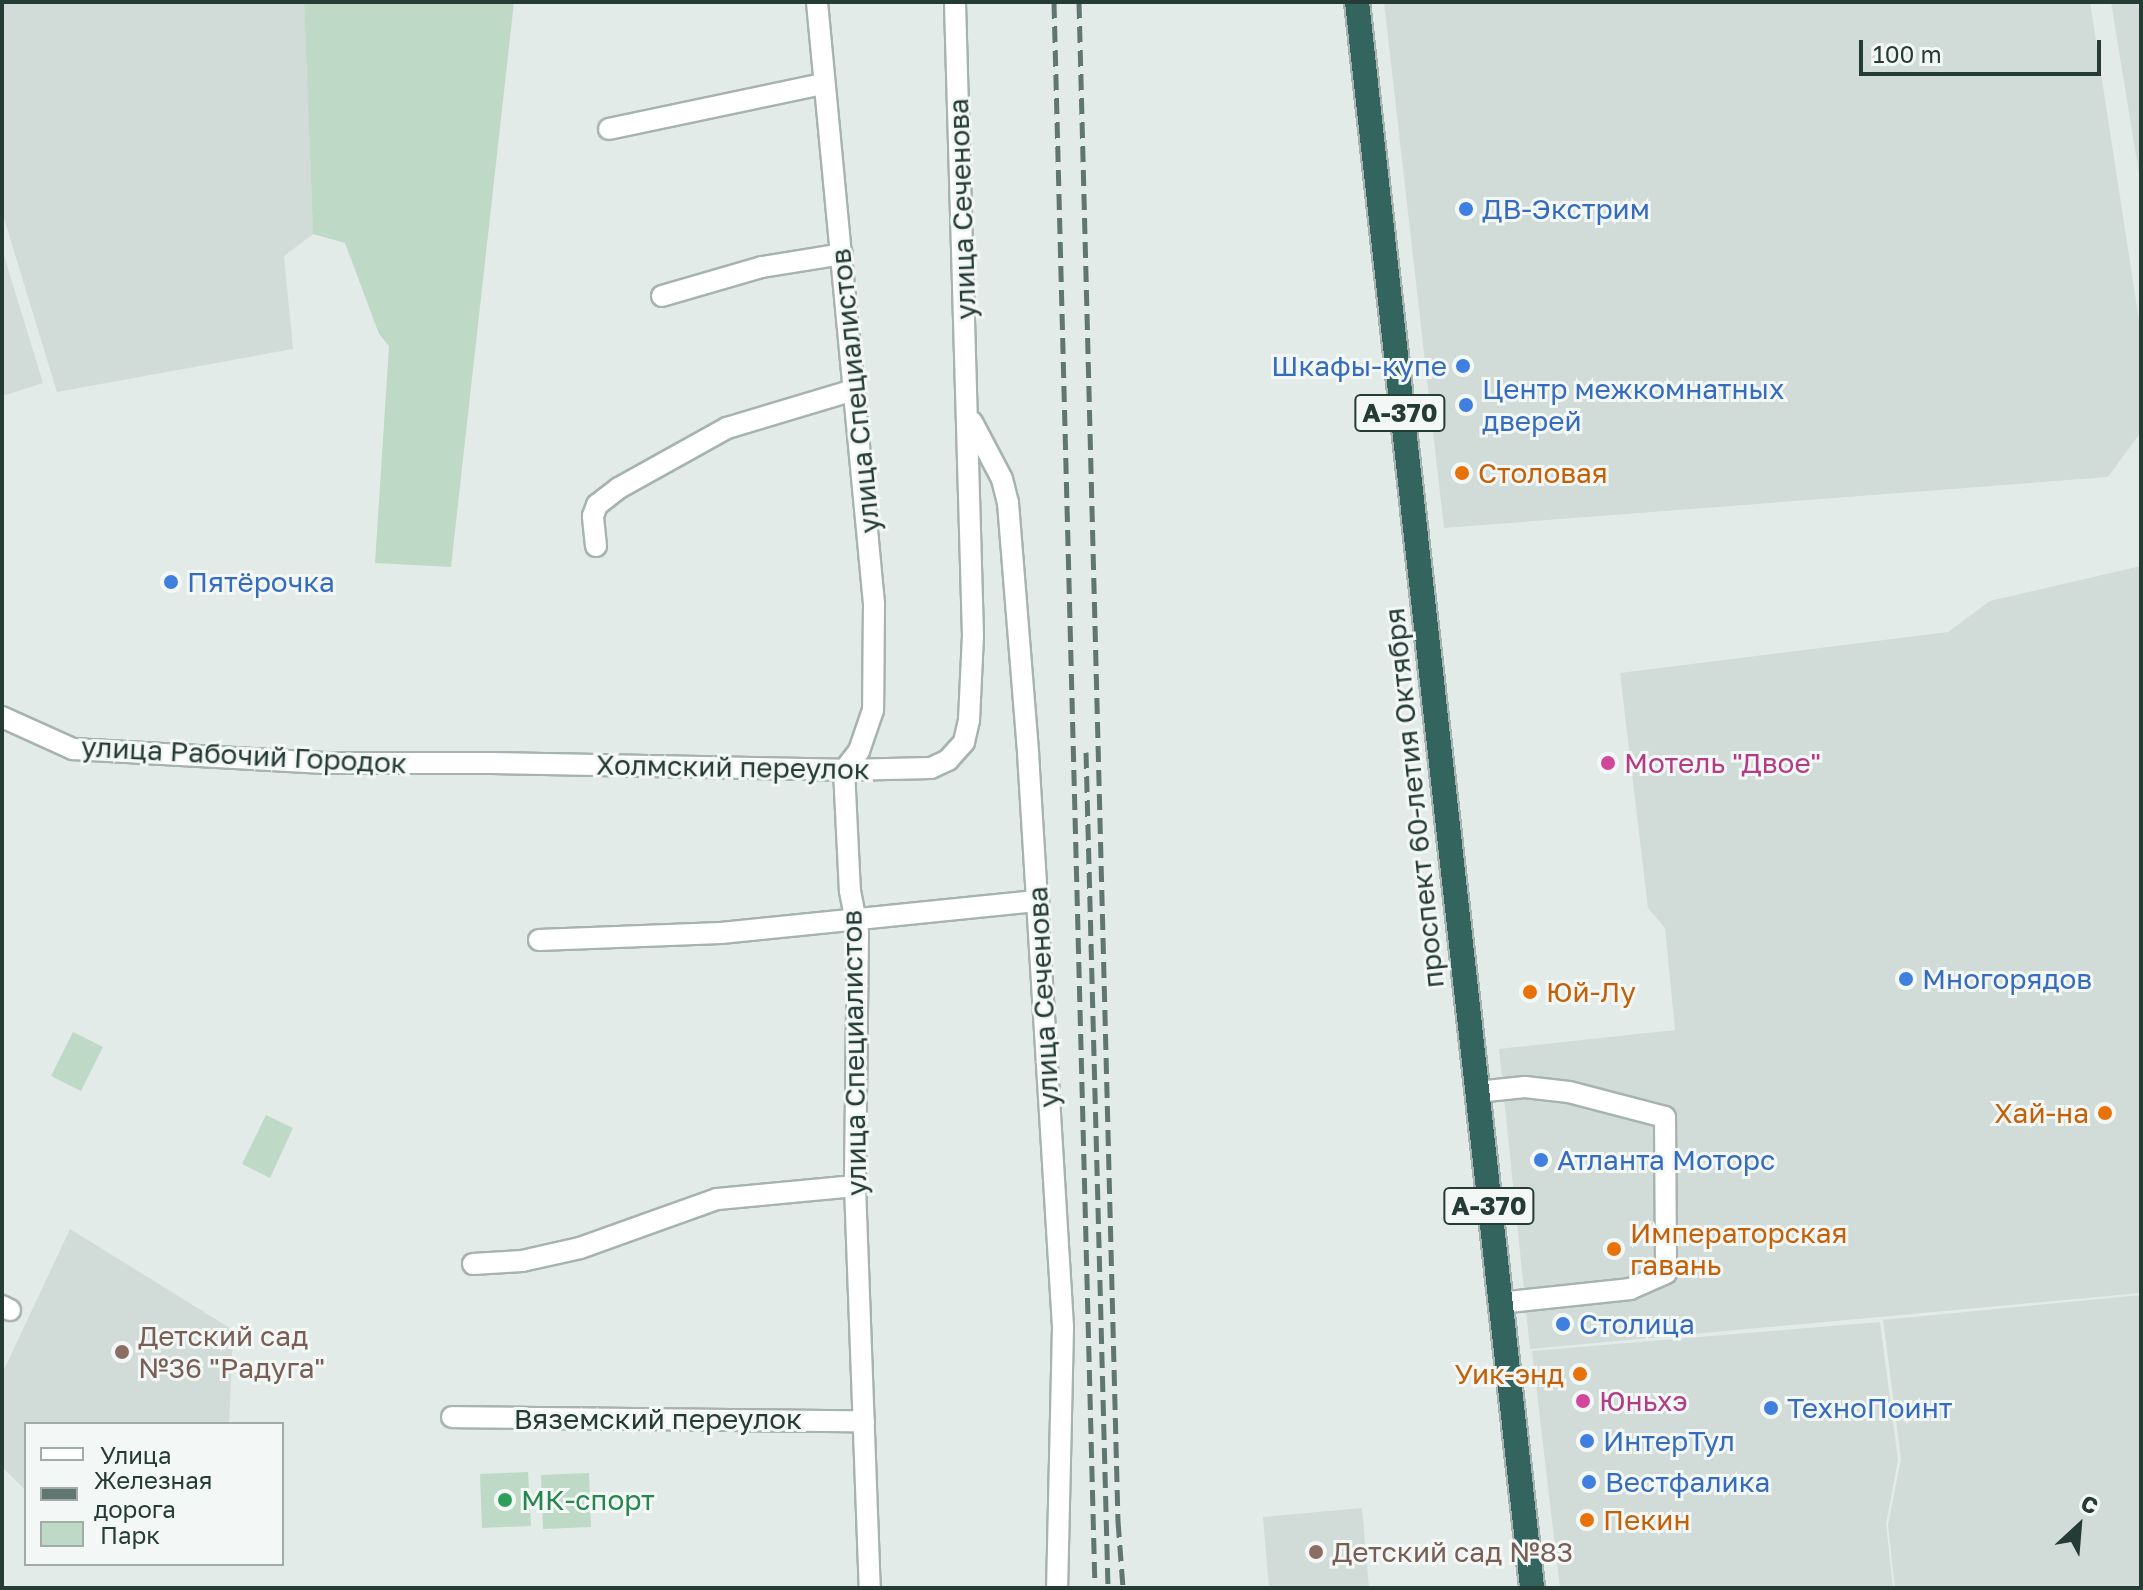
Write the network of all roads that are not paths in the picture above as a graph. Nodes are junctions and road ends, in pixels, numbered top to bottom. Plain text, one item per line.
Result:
1 (817, 2) edge
2 (955, 2) edge
3 (1357, 2) edge
4 (823, 84) junction
5 (609, 129) dead end
6 (842, 254) junction
7 (662, 296) dead end
8 (854, 390) junction
9 (969, 416) junction
10 (596, 546) dead end
11 (2, 717) edge
12 (964, 742) joint
13 (492, 763) joint
14 (844, 770) junction
15 (1038, 901) junction
16 (857, 917) junction
17 (539, 940) dead end
18 (1477, 1092) junction
19 (855, 1186) junction
20 (473, 1264) dead end
21 (1500, 1303) junction
22 (452, 1417) dead end
23 (864, 1421) junction
24 (870, 1588) edge
25 (1057, 1588) edge
26 (1532, 1588) edge

1 - 4 street, улица Специалистов
2 - 9 street, улица Сеченова
3 - 18 highway, проспект 60-летия Октября / А-370
4 - 5 street
4 - 6 street, улица Специалистов
6 - 7 street
6 - 8 street, улица Специалистов
8 - 10 street
8 - 14 street, улица Специалистов
9 - 12 street, улица Сеченова
9 - 15 street, улица Сеченова
11 - 13 street, улица Рабочий Городок
12 - 14 street, Холмский переулок
13 - 14 street, Холмский переулок
14 - 16 street, улица Специалистов
15 - 16 street
15 - 25 street, улица Сеченова
16 - 17 street
16 - 19 street, улица Специалистов
18 - 21 highway, проспект 60-летия Октября / А-370
18 - 21 street
19 - 20 street
19 - 23 street, улица Специалистов
21 - 26 highway, проспект 60-летия Октября / А-370
22 - 23 street, Вяземский переулок
23 - 24 street, улица Специалистов

